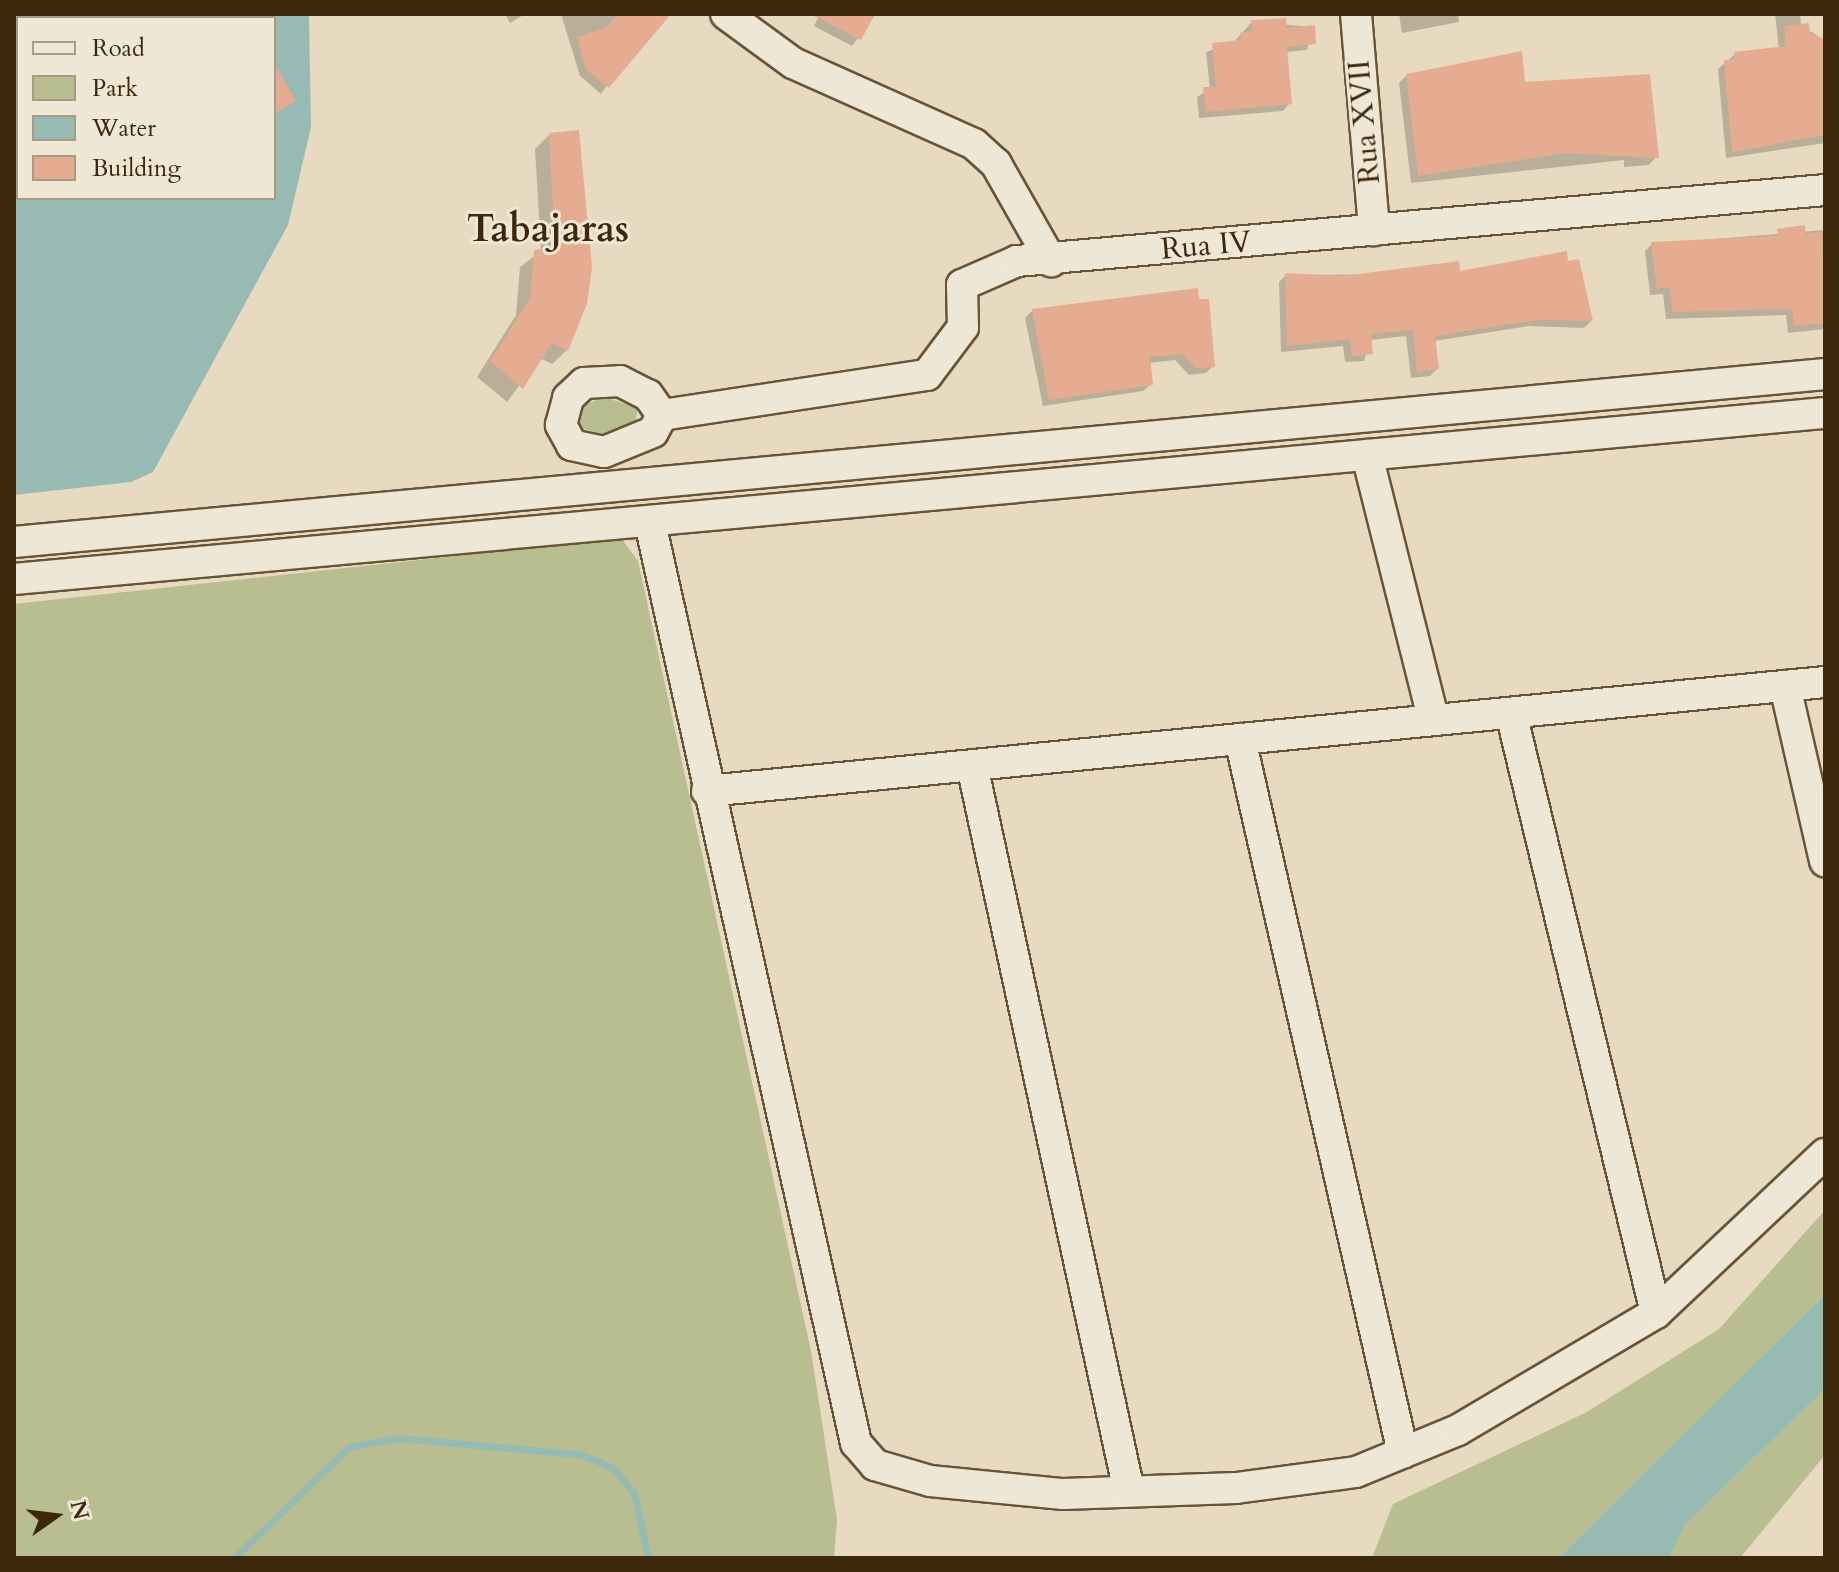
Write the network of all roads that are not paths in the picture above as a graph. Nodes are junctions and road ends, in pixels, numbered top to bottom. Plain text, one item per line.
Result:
1 (726, 14) edge
2 (1356, 14) edge
3 (1825, 190) edge
4 (1374, 230) junction
5 (1051, 261) junction
6 (1825, 374) edge
7 (1825, 413) edge
8 (662, 415) dead end
9 (1367, 455) junction
10 (675, 481) junction
11 (565, 491) junction
12 (665, 522) junction
13 (570, 530) junction
14 (14, 542) edge
15 (14, 579) edge
16 (1825, 682) edge
17 (1785, 686) junction
18 (1511, 713) junction
19 (1433, 717) junction
20 (1240, 739) junction
21 (972, 765) junction
22 (707, 791) junction
23 (1825, 861) edge
24 (1825, 1154) edge
25 (1656, 1313) junction
26 (1403, 1453) junction
27 (1129, 1491) junction

1 - 5 street
2 - 4 street, Rua XVII
3 - 4 street, Rua IV
4 - 5 street, Rua IV
5 - 8 street, Rua IV
6 - 10 street
7 - 9 street
9 - 12 street
9 - 19 street
10 - 11 street
10 - 12 street
11 - 13 street
11 - 14 street
12 - 13 street
12 - 22 street
13 - 15 street
16 - 17 street
17 - 18 street
17 - 23 street
18 - 19 street
18 - 25 street
19 - 20 street
20 - 21 street
20 - 26 street
21 - 22 street
21 - 27 street
22 - 27 street
24 - 25 street
25 - 26 street
26 - 27 street

